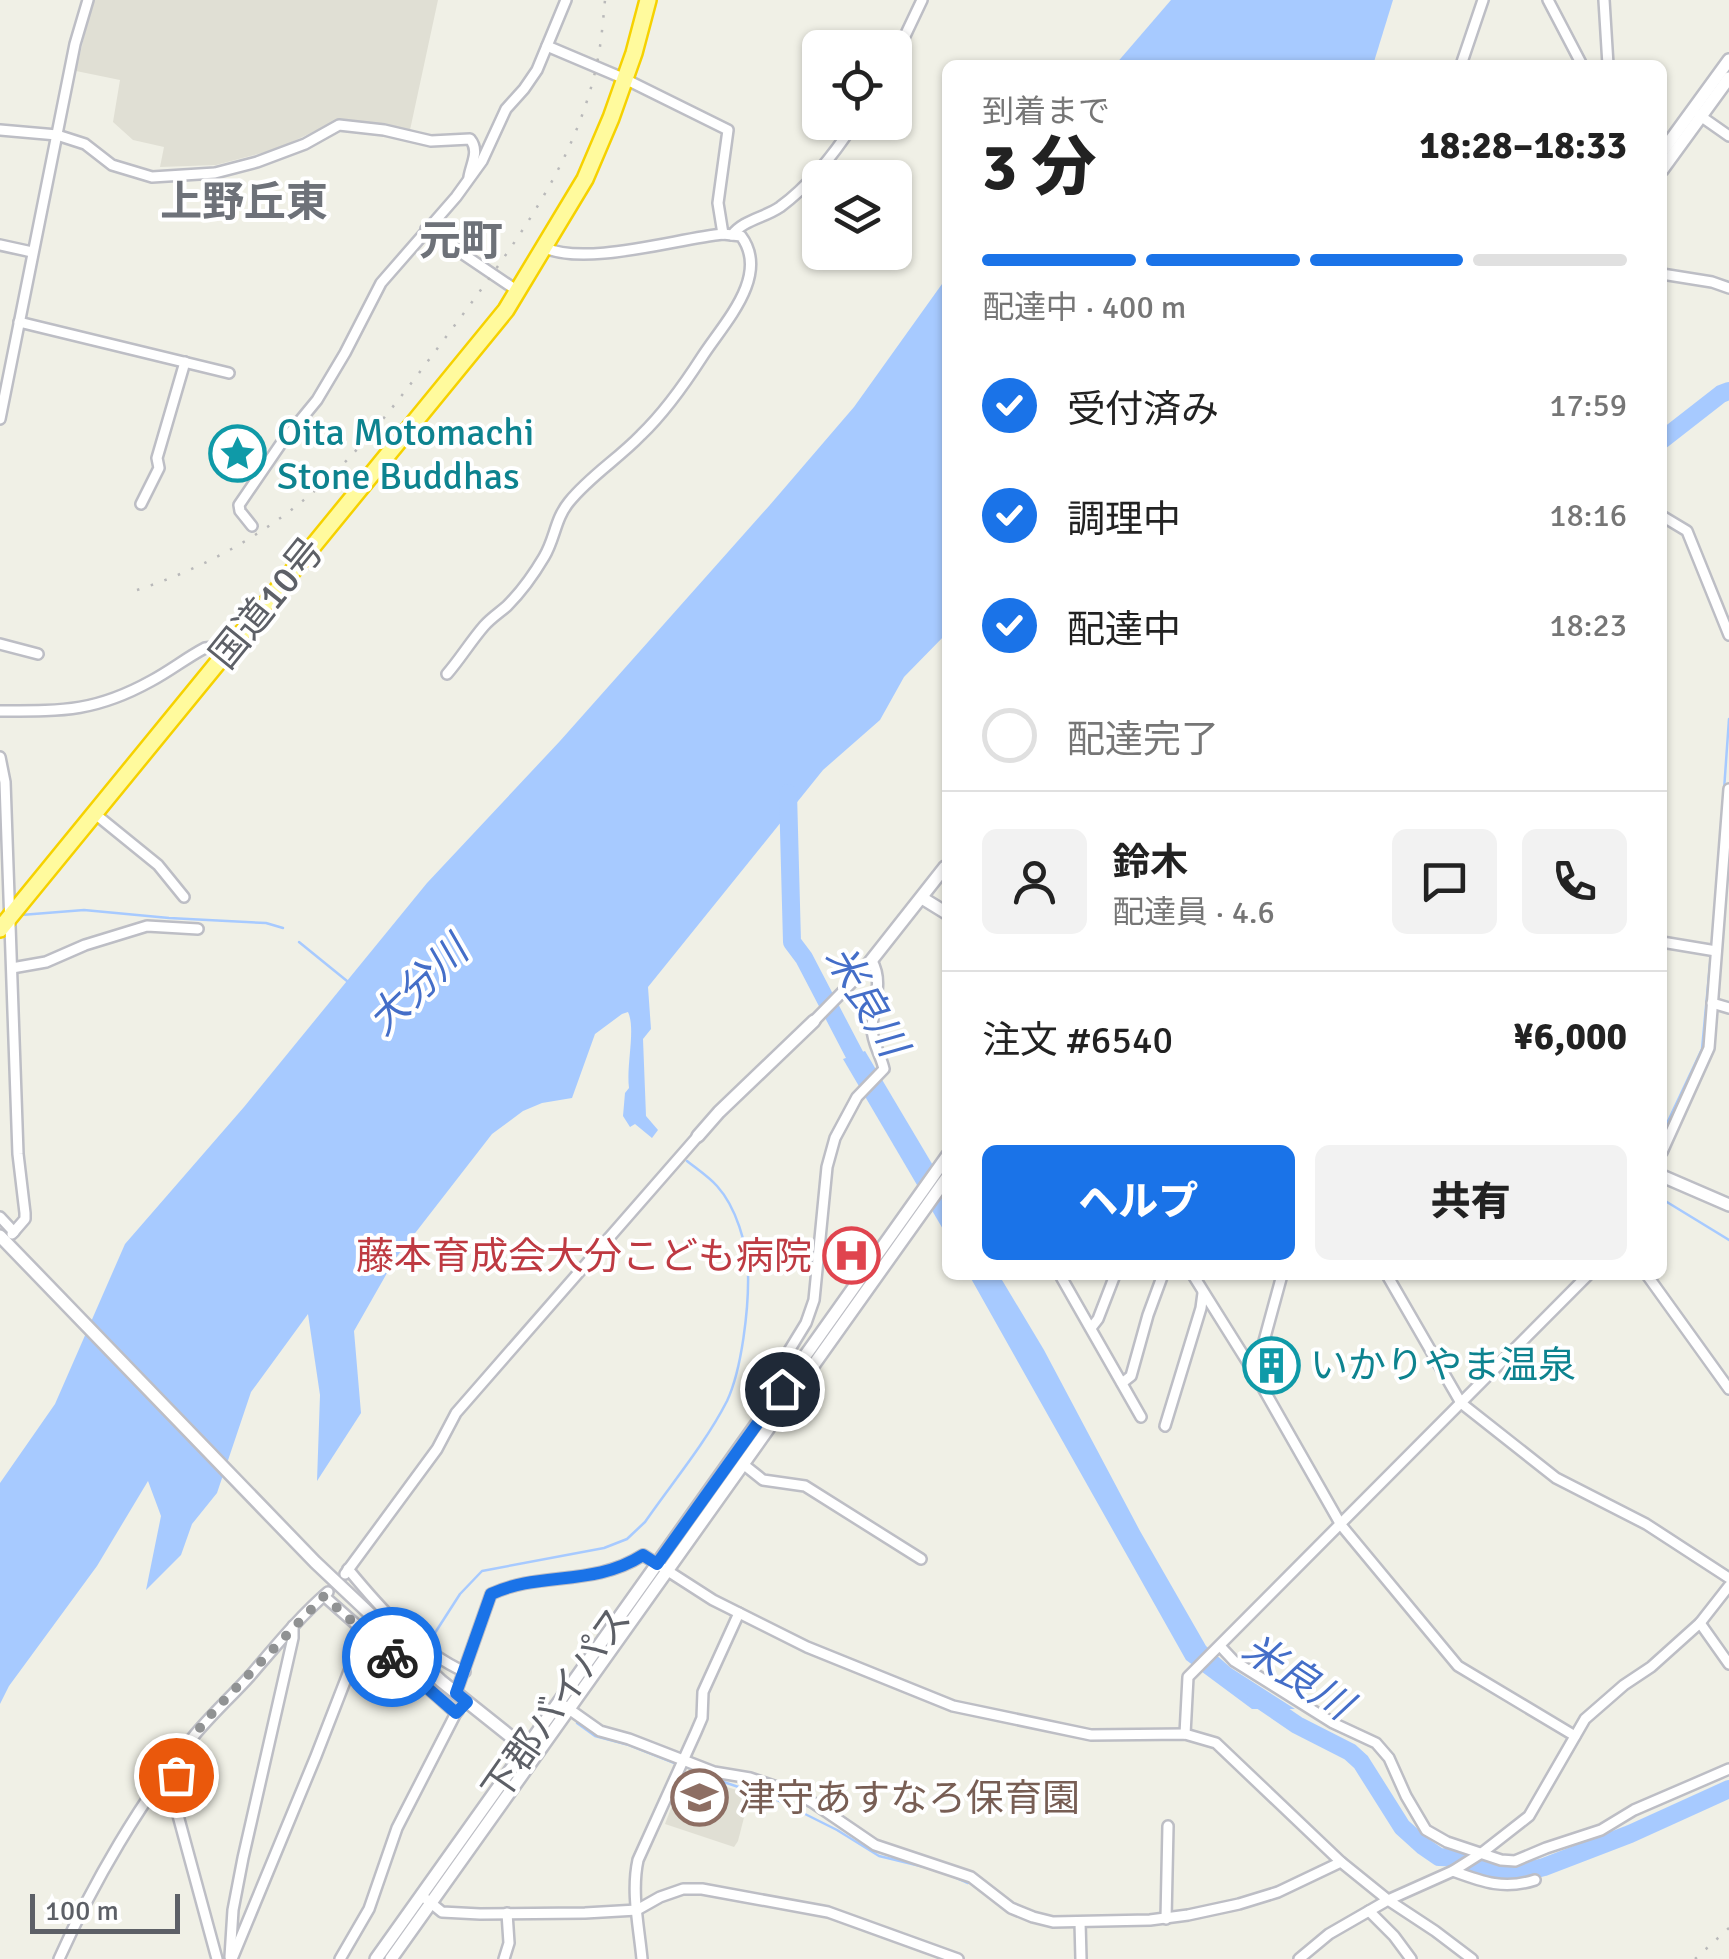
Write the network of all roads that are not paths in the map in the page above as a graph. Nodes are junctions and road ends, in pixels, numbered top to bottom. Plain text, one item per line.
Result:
1 (88, 0) edge
2 (566, 0) edge
3 (648, 0) edge
4 (922, 0) edge
5 (1483, 0) edge
6 (1548, 0) edge
7 (1604, 0) edge
8 (908, 30) edge
9 (547, 46) junction
10 (1464, 60) edge
11 (1579, 60) edge
12 (1608, 60) edge
13 (1729, 60) edge
14 (1729, 78) edge
15 (624, 79) junction
16 (1697, 113) junction
17 (0, 130) edge
18 (57, 134) junction
19 (1729, 136) edge
20 (844, 140) edge
21 (1667, 146) edge
22 (1667, 162) edge
23 (468, 180) junction
24 (426, 229) junction
25 (727, 234) junction
26 (0, 245) edge
27 (545, 248) junction
28 (32, 252) junction
29 (1667, 275) edge
30 (1729, 288) edge
31 (519, 292) junction
32 (19, 322) junction
33 (186, 362) junction
34 (229, 373) dead end
35 (0, 419) edge
36 (141, 504) dead end
37 (1667, 519) edge
38 (252, 526) dead end
39 (1729, 635) edge
40 (0, 644) edge
41 (38, 654) dead end
42 (226, 654) junction
43 (447, 674) dead end
44 (0, 711) edge
45 (0, 757) edge
46 (1729, 789) edge
47 (94, 813) junction
48 (942, 870) edge
49 (184, 896) dead end
50 (922, 898) junction
51 (942, 910) edge
52 (8, 917) edge
53 (198, 929) dead end
54 (1667, 943) edge
55 (1716, 951) junction
56 (872, 961) junction
57 (12, 968) junction
58 (863, 971) joint
59 (1712, 1003) junction
60 (1729, 1008) edge
61 (814, 1021) joint
62 (698, 1136) joint
63 (1667, 1141) edge
64 (942, 1171) edge
65 (1667, 1178) edge
66 (920, 1205) junction
67 (1729, 1205) edge
68 (0, 1217) edge
69 (9, 1234) edge
70 (1063, 1280) edge
71 (1113, 1280) edge
72 (1161, 1280) edge
73 (1196, 1280) edge
74 (1281, 1280) edge
75 (1390, 1280) edge
76 (1583, 1280) edge
77 (1650, 1280) edge
78 (1203, 1293) junction
79 (1091, 1328) junction
80 (1255, 1374) junction
81 (1122, 1384) junction
82 (782, 1389) junction
83 (1729, 1389) edge
84 (1461, 1403) junction
85 (1141, 1417) dead end
86 (1166, 1426) dead end
87 (743, 1464) junction
88 (1341, 1525) junction
89 (921, 1559) dead end
90 (662, 1567) junction
91 (1729, 1578) edge
92 (1729, 1586) edge
93 (739, 1613) junction
94 (1700, 1623) junction
95 (293, 1626) junction
96 (368, 1635) junction
97 (1220, 1646) junction
98 (1729, 1664) edge
99 (465, 1672) junction
100 (456, 1693) junction
101 (467, 1702) junction
102 (564, 1705) junction
103 (456, 1713) junction
104 (1185, 1734) junction
105 (1575, 1736) junction
106 (189, 1741) junction
107 (530, 1752) junction
108 (682, 1765) junction
109 (1729, 1768) edge
110 (1168, 1826) dead end
111 (1483, 1852) junction
112 (1341, 1862) junction
113 (1453, 1871) junction
114 (1535, 1880) dead end
115 (426, 1899) junction
116 (1388, 1900) junction
117 (637, 1910) junction
118 (1368, 1911) junction
119 (508, 1914) junction
120 (1166, 1919) junction
121 (1080, 1922) junction
122 (58, 1959) edge
123 (217, 1959) edge
124 (231, 1959) edge
125 (340, 1959) edge
126 (376, 1959) edge
127 (391, 1959) edge
128 (504, 1959) edge
129 (642, 1959) edge
130 (958, 1959) edge
131 (1081, 1959) edge
132 (1299, 1959) edge
133 (1411, 1959) edge
134 (1472, 1959) edge

1 - 18 street
2 - 9 street
3 - 15 highway, 国道10号
4 - 8 street
5 - 10 street
6 - 11 street
7 - 12 street
9 - 15 street
9 - 23 street
13 - 16 street
14 - 16 street
15 - 25 street
15 - 27 highway, 国道10号
16 - 19 street
16 - 21 street
16 - 22 street
17 - 18 street
18 - 23 street
18 - 28 street
20 - 25 street
23 - 24 street
24 - 31 street
24 - 38 street
25 - 27 street
25 - 43 street
26 - 28 street
27 - 31 highway, 国道10号
28 - 32 street
29 - 30 street
31 - 42 highway, 国道10号
32 - 33 street
32 - 35 street
33 - 34 street
33 - 36 street
37 - 39 street
40 - 41 street
42 - 44 street
42 - 47 highway, 国道10号
45 - 52 street
46 - 55 street
47 - 49 street
47 - 52 highway, 国道10号
48 - 50 street
50 - 51 street
50 - 56 street
52 - 57 street
53 - 57 street
54 - 55 street
55 - 59 street
56 - 58 street
56 - 82 street
57 - 69 street
58 - 61 street
59 - 60 street
59 - 63 street
61 - 62 street
62 - 99 street
64 - 66 street
65 - 67 street
66 - 82 street
66 - 87 street
68 - 69 street
69 - 100 street
70 - 79 street
71 - 79 street
72 - 81 street
73 - 78 street
74 - 80 street
75 - 84 street
76 - 84 street
77 - 83 street
78 - 80 street
78 - 86 street
79 - 81 street
80 - 88 street
81 - 85 street
82 - 90 street
84 - 88 street
84 - 91 street
87 - 89 street
87 - 90 street
88 - 97 street
88 - 105 street
90 - 93 street
90 - 99 street
90 - 102 street
92 - 94 street
93 - 104 street
93 - 108 street
94 - 98 street
94 - 105 street
95 - 96 street
95 - 106 street
95 - 124 street
96 - 103 street
96 - 124 street
97 - 104 street
97 - 111 street
99 - 100 street
100 - 101 street
101 - 103 street
101 - 107 street
102 - 107 street
102 - 108 street
103 - 125 street
104 - 112 street
105 - 111 street
106 - 122 street
106 - 123 street
107 - 115 street
108 - 117 street
108 - 121 street
109 - 111 street
110 - 120 street
111 - 113 street
112 - 116 street
112 - 120 street
113 - 114 street
113 - 116 street
115 - 119 street
115 - 126 street
115 - 127 street
116 - 118 street
116 - 134 street
117 - 119 street
117 - 129 street
117 - 130 street
118 - 132 street
118 - 133 street
119 - 128 street
120 - 121 street
121 - 131 street

